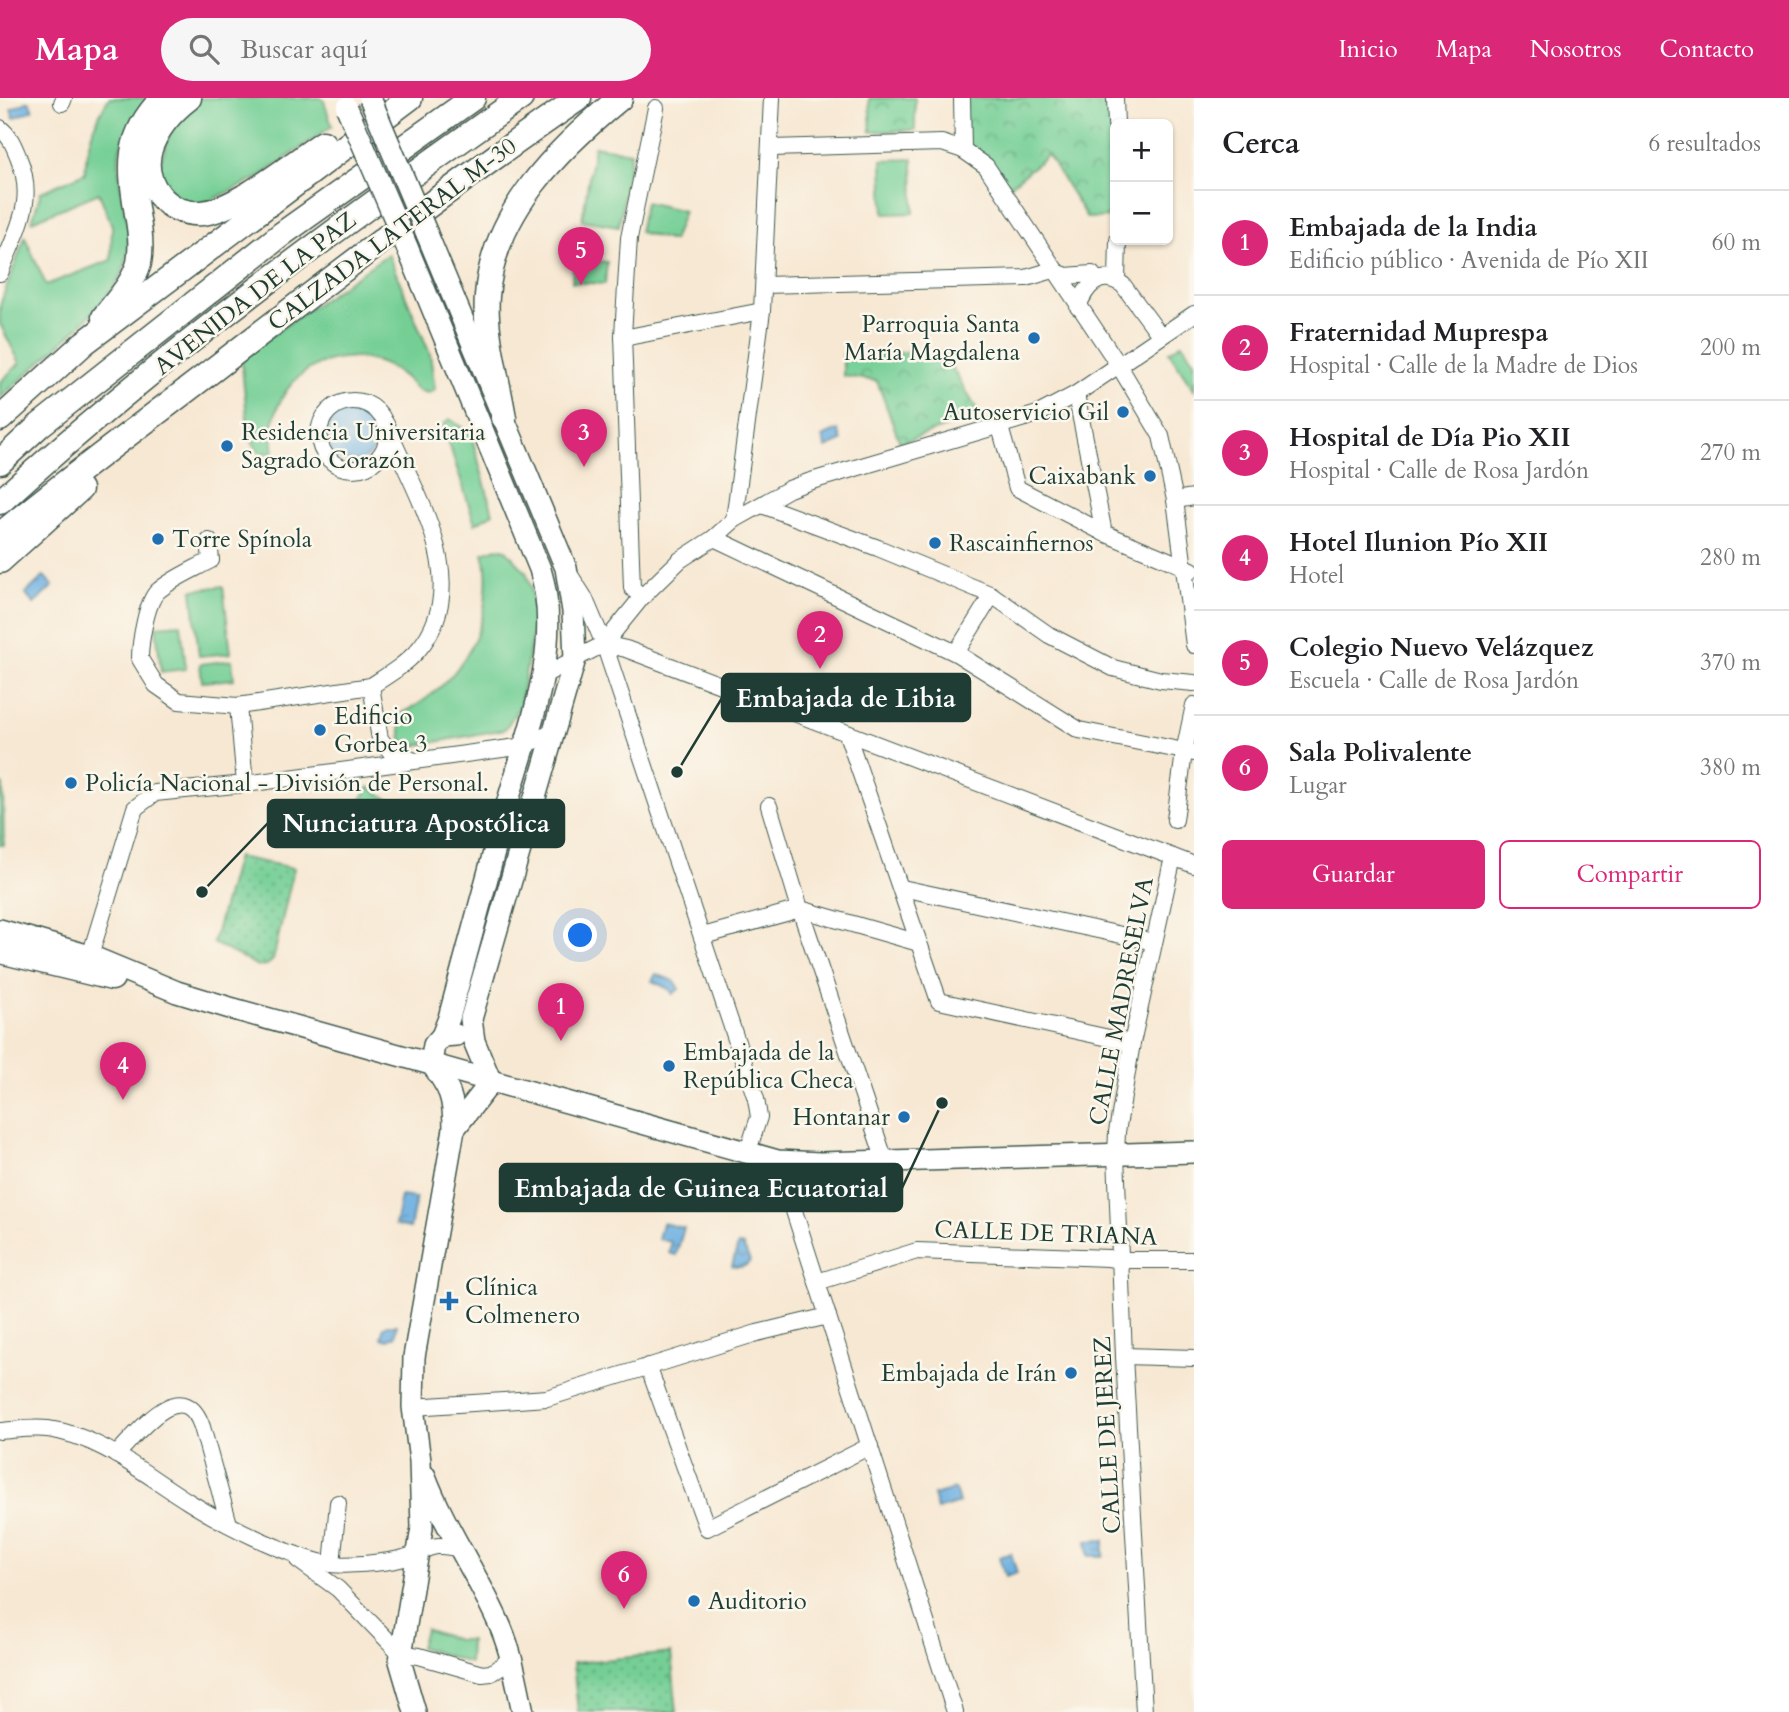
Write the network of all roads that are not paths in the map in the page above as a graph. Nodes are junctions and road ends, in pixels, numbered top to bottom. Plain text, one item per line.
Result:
1 (163, 98) edge
2 (189, 98) edge
3 (370, 98) edge
4 (389, 98) edge
5 (410, 98) edge
6 (473, 98) edge
7 (521, 98) edge
8 (579, 98) edge
9 (620, 98) edge
10 (772, 98) edge
11 (962, 98) edge
12 (1115, 98) edge
13 (342, 101) edge
14 (656, 108) dead end
15 (1116, 119) edge
16 (371, 126) junction
17 (0, 128) edge
18 (771, 148) junction
19 (963, 150) junction
20 (1118, 245) edge
21 (1053, 270) junction
22 (0, 273) edge
23 (1116, 280) junction
24 (1097, 281) junction
25 (764, 285) junction
26 (1079, 307) junction
27 (762, 311) junction
28 (1194, 313) edge
29 (1160, 335) junction
30 (623, 337) junction
31 (84, 343) junction
32 (1118, 364) junction
33 (208, 374) junction
34 (1076, 394) junction
35 (504, 418) junction
36 (0, 419) edge
37 (386, 424) junction
38 (40, 425) junction
39 (1000, 427) junction
40 (0, 462) edge
41 (370, 465) junction
42 (408, 473) junction
43 (1194, 497) edge
44 (1175, 500) junction
45 (0, 502) edge
46 (762, 505) junction
47 (734, 520) junction
48 (1104, 533) junction
49 (0, 534) edge
50 (714, 538) junction
51 (209, 541) dead end
52 (0, 561) edge
53 (566, 568) junction
54 (1189, 570) edge
55 (992, 594) junction
56 (642, 597) junction
57 (604, 644) junction
58 (1194, 645) edge
59 (956, 653) junction
60 (575, 659) junction
61 (542, 676) junction
62 (1194, 683) edge
63 (371, 686) junction
64 (1194, 705) edge
65 (238, 706) junction
66 (555, 731) junction
67 (847, 734) junction
68 (380, 739) junction
69 (524, 746) junction
70 (1189, 753) edge
71 (416, 761) junction
72 (355, 769) junction
73 (246, 784) junction
74 (1186, 797) edge
75 (769, 806) dead end
76 (1175, 820) dead end
77 (1173, 857) junction
78 (1194, 864) edge
79 (902, 888) junction
80 (800, 909) junction
81 (0, 932) edge
82 (703, 936) junction
83 (1154, 942) junction
84 (919, 943) junction
85 (0, 951) edge
86 (90, 956) junction
87 (0, 964) edge
88 (112, 978) junction
89 (177, 992) junction
90 (442, 1036) junction
91 (474, 1041) junction
92 (1132, 1043) junction
93 (431, 1063) junction
94 (491, 1082) junction
95 (462, 1105) junction
96 (1194, 1152) edge
97 (747, 1154) junction
98 (1116, 1155) junction
99 (778, 1161) junction
100 (885, 1161) junction
101 (1194, 1260) edge
102 (1121, 1261) junction
103 (817, 1282) junction
104 (828, 1316) junction
105 (1124, 1356) junction
106 (1194, 1358) edge
107 (648, 1366) junction
108 (413, 1407) junction
109 (0, 1431) edge
110 (870, 1446) junction
111 (116, 1455) junction
112 (419, 1461) junction
113 (338, 1503) dead end
114 (229, 1524) junction
115 (275, 1545) junction
116 (460, 1549) junction
117 (419, 1550) junction
118 (332, 1564) junction
119 (400, 1653) junction
120 (511, 1659) junction
121 (415, 1712) edge
122 (523, 1712) edge
123 (955, 1712) edge
124 (1144, 1712) edge

1 - 31 highway
2 - 4 highway
3 - 35 main road, bridge
5 - 16 highway
6 - 38 highway, AVENIDA DE LA PAZ
7 - 45 highway, AVENIDA DE LA PAZ
8 - 33 highway, CALZADA LATERAL M-30
9 - 35 highway
10 - 18 street
11 - 19 street
12 - 15 street
13 - 61 main road, bridge
14 - 30 street
16 - 31 highway
16 - 38 highway
17 - 22 street
18 - 19 street
18 - 25 street
19 - 21 street
20 - 23 street
21 - 24 street
21 - 25 street
21 - 26 street
23 - 24 street
23 - 29 street
24 - 26 street
25 - 27 street
26 - 32 street
27 - 30 street
27 - 47 street
28 - 29 street
29 - 32 street
30 - 56 street
31 - 36 highway
32 - 34 street
32 - 44 street
33 - 49 highway
33 - 52 highway
34 - 39 street
34 - 48 street
35 - 53 main road
37 - 41 street
37 - 41 street
37 - 42 street
38 - 40 highway, AVENIDA DE LA PAZ
39 - 46 street
39 - 48 street
41 - 42 street
42 - 63 street
43 - 44 street
44 - 54 street
46 - 47 street
46 - 55 street
47 - 50 street
48 - 54 street
50 - 56 street
50 - 59 street
51 - 65 street
53 - 57 street
53 - 60 main road
54 - 58 street
55 - 59 street
55 - 62 street
56 - 57 street
57 - 60 street
57 - 67 street
57 - 82 street
59 - 70 street
60 - 61 street
60 - 66 main road
61 - 69 main road
63 - 65 street
63 - 68 street
64 - 70 street
65 - 73 street
66 - 69 street
66 - 91 main road
67 - 77 street
67 - 79 street
68 - 71 street
68 - 72 street
69 - 71 street
69 - 90 main road
70 - 74 street
71 - 72 street
72 - 73 street
73 - 86 street
74 - 76 street
75 - 80 street
77 - 78 street
77 - 83 street, CALLE MADRESELVA
79 - 83 street
79 - 84 street
80 - 82 street
80 - 84 street
80 - 100 street
81 - 86 main road
82 - 97 street
83 - 92 street, CALLE MADRESELVA
84 - 92 street
85 - 88 highway
86 - 89 main road
87 - 88 main road
88 - 89 main road
89 - 93 main road
90 - 91 main road
90 - 93 main road
91 - 94 main road
92 - 98 street, CALLE MADRESELVA
93 - 94 main road
93 - 95 main road
94 - 95 main road
94 - 97 main road
95 - 108 main road
96 - 98 main road
97 - 99 main road
98 - 100 main road
98 - 102 street, CALLE DE JEREZ
99 - 100 main road
99 - 103 street
101 - 102 street, CALLE DE TRIANA
102 - 103 street, CALLE DE TRIANA
102 - 105 street, CALLE DE JEREZ
103 - 104 street
104 - 107 street
104 - 110 street
105 - 106 street
105 - 124 street, CALLE DE JEREZ
107 - 108 street
107 - 110 street
108 - 112 main road
109 - 111 street
110 - 123 street
111 - 114 street
111 - 114 street
112 - 116 main road
112 - 117 main road
113 - 118 street
114 - 115 street
115 - 118 street
115 - 119 street
116 - 117 street
116 - 120 main road
117 - 118 street
117 - 119 main road
119 - 120 street
119 - 121 main road
120 - 122 main road

